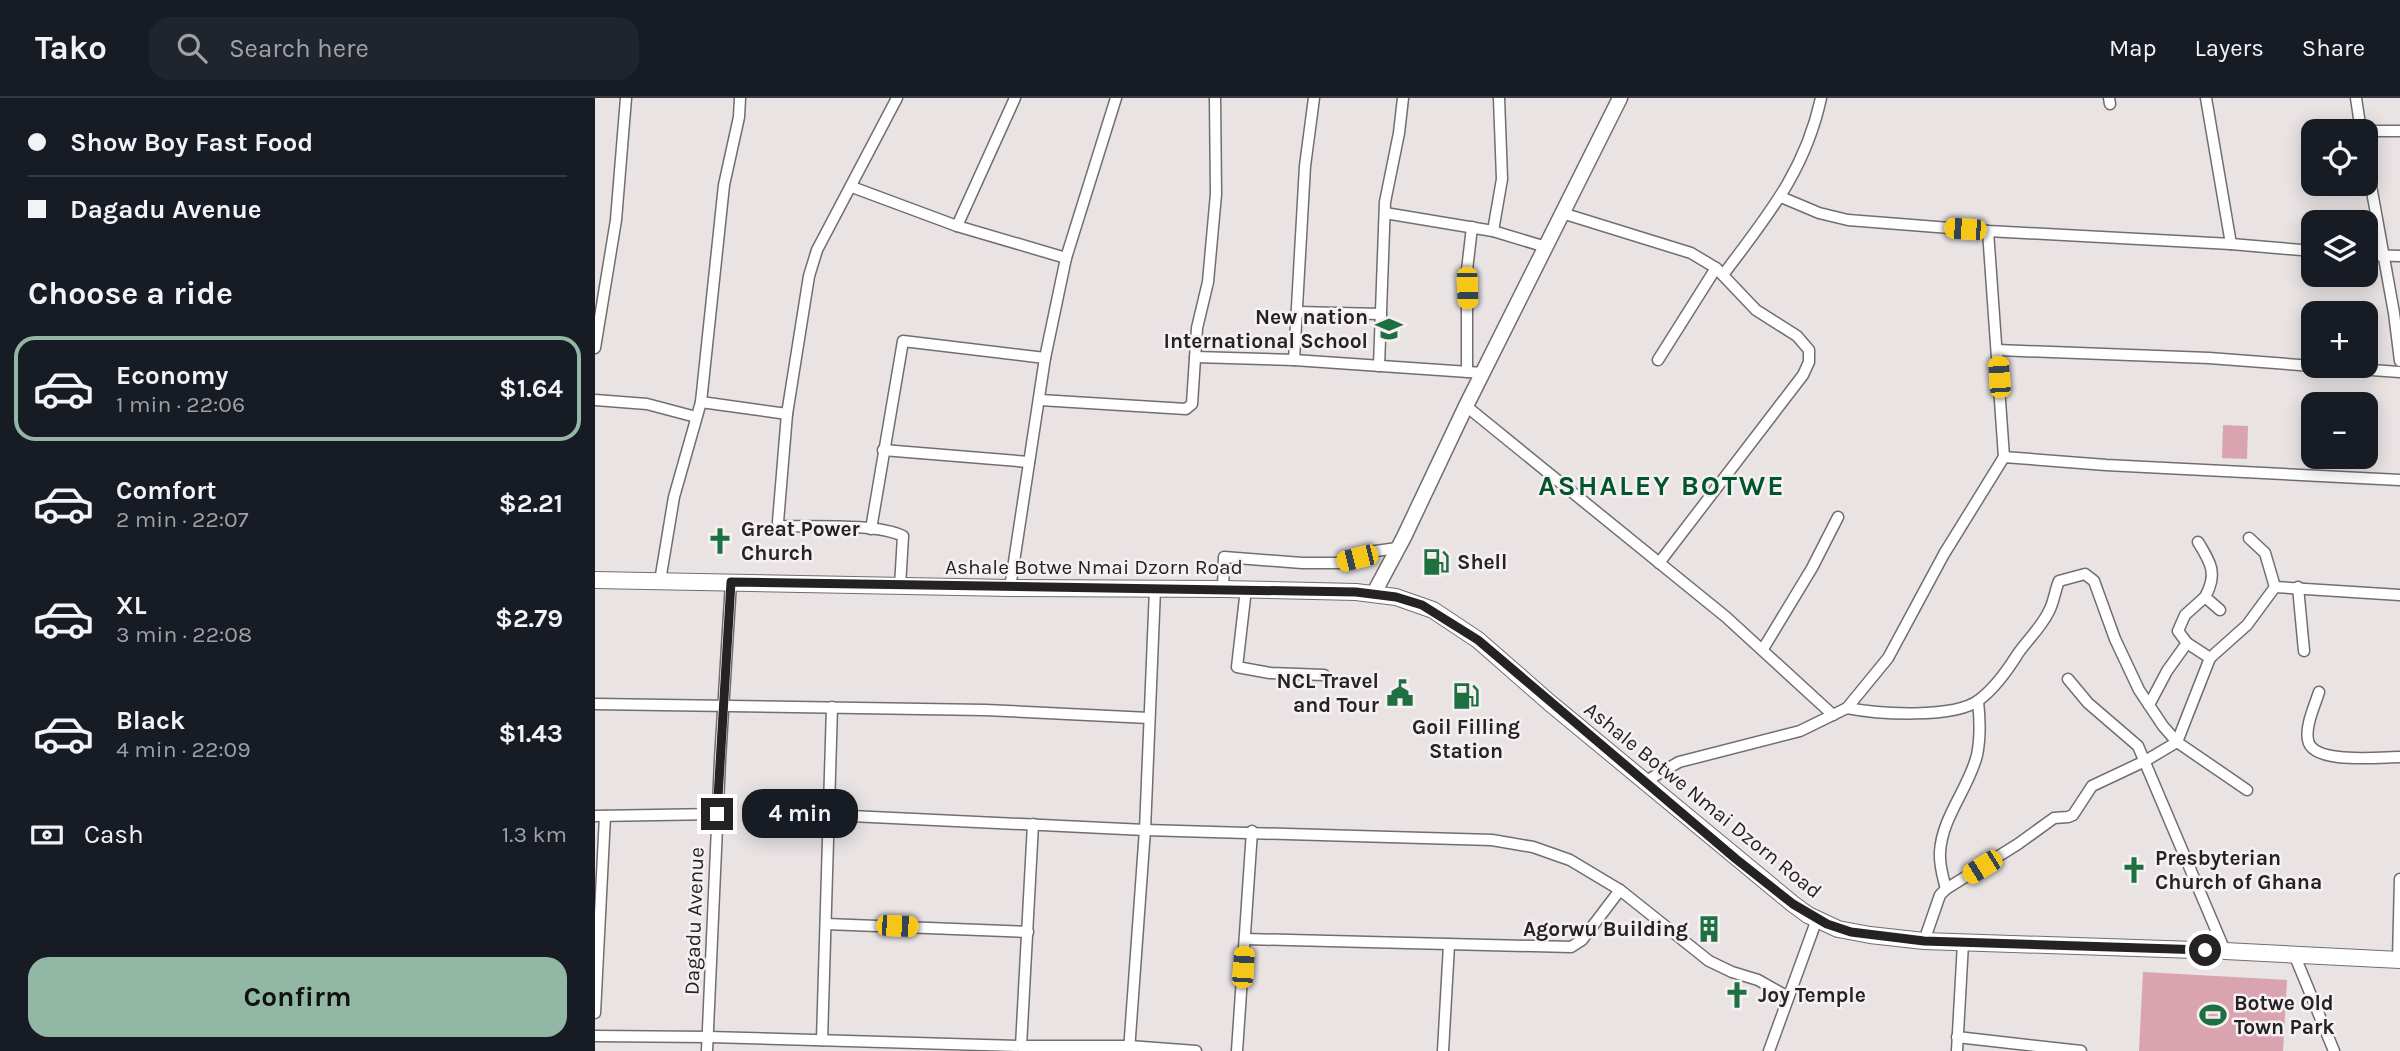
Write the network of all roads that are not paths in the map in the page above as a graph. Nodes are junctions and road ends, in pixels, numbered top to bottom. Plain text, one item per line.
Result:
1 (626, 98) edge
2 (740, 98) edge
3 (897, 98) edge
4 (1015, 98) edge
5 (1116, 98) edge
6 (1215, 98) edge
7 (1314, 98) edge
8 (1403, 98) edge
9 (1499, 98) edge
10 (1619, 98) edge
11 (1821, 98) edge
12 (2206, 98) edge
13 (2356, 98) edge
14 (2359, 119) edge
15 (2378, 131) edge
16 (2400, 131) edge
17 (852, 187) junction
18 (2373, 196) edge
19 (1781, 197) junction
20 (1385, 213) junction
21 (1562, 213) junction
22 (957, 226) junction
23 (1472, 227) junction
24 (1493, 231) junction
25 (1988, 231) junction
26 (2231, 244) junction
27 (1546, 247) junction
28 (2301, 250) edge
29 (2378, 256) edge
30 (2400, 256) edge
31 (2385, 257) junction
32 (1066, 258) junction
33 (1720, 272) junction
34 (598, 300) edge
35 (1297, 312) junction
36 (1381, 314) junction
37 (595, 348) edge
38 (1997, 350) junction
39 (1195, 357) junction
40 (1045, 358) junction
41 (1294, 360) junction
42 (1658, 360) dead end
43 (2400, 361) edge
44 (2301, 365) edge
45 (1379, 366) junction
46 (2378, 370) edge
47 (1467, 372) junction
48 (2400, 372) edge
49 (1483, 373) junction
50 (595, 400) edge
51 (1040, 400) junction
52 (701, 401) junction
53 (1466, 406) junction
54 (787, 414) junction
55 (696, 417) junction
56 (883, 450) junction
57 (2004, 457) junction
58 (1029, 462) junction
59 (2400, 480) edge
60 (1838, 517) dead end
61 (871, 529) junction
62 (2249, 538) dead end
63 (2198, 542) dead end
64 (1397, 548) junction
65 (1659, 563) junction
66 (595, 580) edge
67 (660, 581) junction
68 (731, 582) junction
69 (900, 586) junction
70 (2275, 587) junction
71 (2298, 587) junction
72 (1010, 588) junction
73 (1155, 589) junction
74 (1223, 589) junction
75 (1247, 589) junction
76 (1374, 593) junction
77 (2400, 594) edge
78 (2205, 597) junction
79 (2220, 610) dead end
80 (2187, 643) junction
81 (1763, 649) junction
82 (2304, 652) dead end
83 (2210, 658) junction
84 (1324, 675) dead end
85 (2069, 679) dead end
86 (2319, 692) dead end
87 (1978, 701) junction
88 (595, 704) edge
89 (724, 705) junction
90 (2149, 705) junction
91 (832, 707) junction
92 (1847, 708) junction
93 (1833, 715) junction
94 (1149, 718) junction
95 (2177, 742) junction
96 (2400, 757) edge
97 (2145, 761) junction
98 (1646, 781) junction
99 (2248, 790) dead end
100 (717, 814) junction
101 (829, 815) junction
102 (600, 816) edge
103 (1033, 824) junction
104 (1145, 830) junction
105 (1252, 831) junction
106 (2400, 879) edge
107 (2400, 888) edge
108 (1947, 889) junction
109 (1620, 890) junction
110 (1817, 919) junction
111 (2399, 921) edge
112 (826, 924) junction
113 (597, 928) edge
114 (1028, 932) junction
115 (1245, 939) junction
116 (1924, 941) junction
117 (1963, 943) junction
118 (1449, 945) junction
119 (2225, 951) junction
120 (2294, 954) junction
121 (2399, 960) edge
122 (1788, 997) junction
123 (595, 1013) edge
124 (595, 1036) edge
125 (709, 1037) junction
126 (1958, 1037) junction
127 (822, 1040) junction
128 (1021, 1046) junction
129 (909, 1047) edge
130 (1129, 1049) edge
131 (707, 1051) edge
132 (1196, 1051) edge
133 (1237, 1051) edge
134 (1443, 1051) edge
135 (1769, 1051) edge
136 (1957, 1051) edge
137 (2081, 1051) edge
138 (2334, 1051) edge

1 - 34 street
2 - 52 street
3 - 17 street
4 - 22 street
5 - 32 street
6 - 39 street
7 - 35 street
8 - 20 street
9 - 24 street
10 - 21 street
11 - 19 street
12 - 26 street
13 - 14 street
15 - 16 street
17 - 22 street
17 - 54 street
18 - 31 street
19 - 25 street
19 - 33 street
20 - 23 street
20 - 36 street
21 - 27 street
21 - 33 street
22 - 32 street
23 - 24 street
23 - 47 street
24 - 27 street
25 - 26 street
25 - 38 street
26 - 28 street
27 - 49 street
29 - 31 street
30 - 31 street
31 - 43 street
32 - 40 street
33 - 42 street
33 - 65 street
34 - 37 street
35 - 36 street
35 - 41 street
36 - 45 street
38 - 44 street
38 - 57 street
39 - 41 street
39 - 51 street
40 - 51 street
40 - 56 street
41 - 45 street
45 - 47 street
46 - 48 street
47 - 49 street
49 - 53 street
50 - 55 street
51 - 58 street
52 - 54 street
52 - 55 street
53 - 64 street
53 - 65 street
54 - 61 street
55 - 67 street
56 - 58 street
56 - 61 street
57 - 59 street
57 - 92 street
58 - 72 street
60 - 81 street
61 - 69 street
62 - 70 street
63 - 78 street
64 - 74 street
64 - 76 street
65 - 81 street
66 - 67 main road, Ashale Botwe Nmai Dzorn Road
67 - 68 main road, Ashale Botwe Nmai Dzorn Road
68 - 69 main road, Ashale Botwe Nmai Dzorn Road
68 - 89 street, Dagadu Avenue
69 - 72 main road, Ashale Botwe Nmai Dzorn Road
70 - 71 street
70 - 83 street
71 - 77 street
71 - 82 street
72 - 73 main road, Ashale Botwe Nmai Dzorn Road
73 - 74 main road, Ashale Botwe Nmai Dzorn Road
73 - 94 street
74 - 75 main road, Ashale Botwe Nmai Dzorn Road
75 - 76 main road, Ashale Botwe Nmai Dzorn Road
75 - 84 street
76 - 98 main road, Ashale Botwe Nmai Dzorn Road
78 - 79 street
78 - 80 street
80 - 83 street
80 - 90 street
81 - 93 street
83 - 95 street
85 - 97 street
86 - 96 street
87 - 90 street
87 - 92 street
87 - 108 street
88 - 89 street
89 - 91 street
89 - 100 street, Dagadu Avenue
90 - 95 street
91 - 94 street
91 - 101 street
92 - 93 street
93 - 98 street
94 - 104 street
95 - 97 street
95 - 99 street
97 - 108 street
97 - 119 street
98 - 110 main road, Ashale Botwe Nmai Dzorn Road
100 - 102 street
100 - 125 street, Dagadu Avenue
101 - 103 street
101 - 112 street
102 - 113 street
103 - 104 street
103 - 114 street
104 - 105 street
104 - 130 street
105 - 109 street
105 - 115 street
106 - 107 street
107 - 111 street
108 - 116 street
109 - 118 street
109 - 122 street
110 - 116 main road, Ashale Botwe Nmai Dzorn Road
110 - 122 street
111 - 121 street
112 - 114 street
112 - 127 street
113 - 123 street
114 - 128 street
115 - 118 street
115 - 133 street
116 - 117 main road, Ashale Botwe Nmai Dzorn Road
117 - 119 main road, Ashale Botwe Nmai Dzorn Road
117 - 126 street
118 - 134 street
119 - 120 main road, Ashale Botwe Nmai Dzorn Road
120 - 121 main road, Ashale Botwe Nmai Dzorn Road
120 - 138 street
122 - 135 street
124 - 125 street
125 - 127 street
125 - 131 street, Dagadu Avenue
126 - 136 street
126 - 137 street
127 - 129 street
128 - 129 street
128 - 130 street
130 - 132 street

